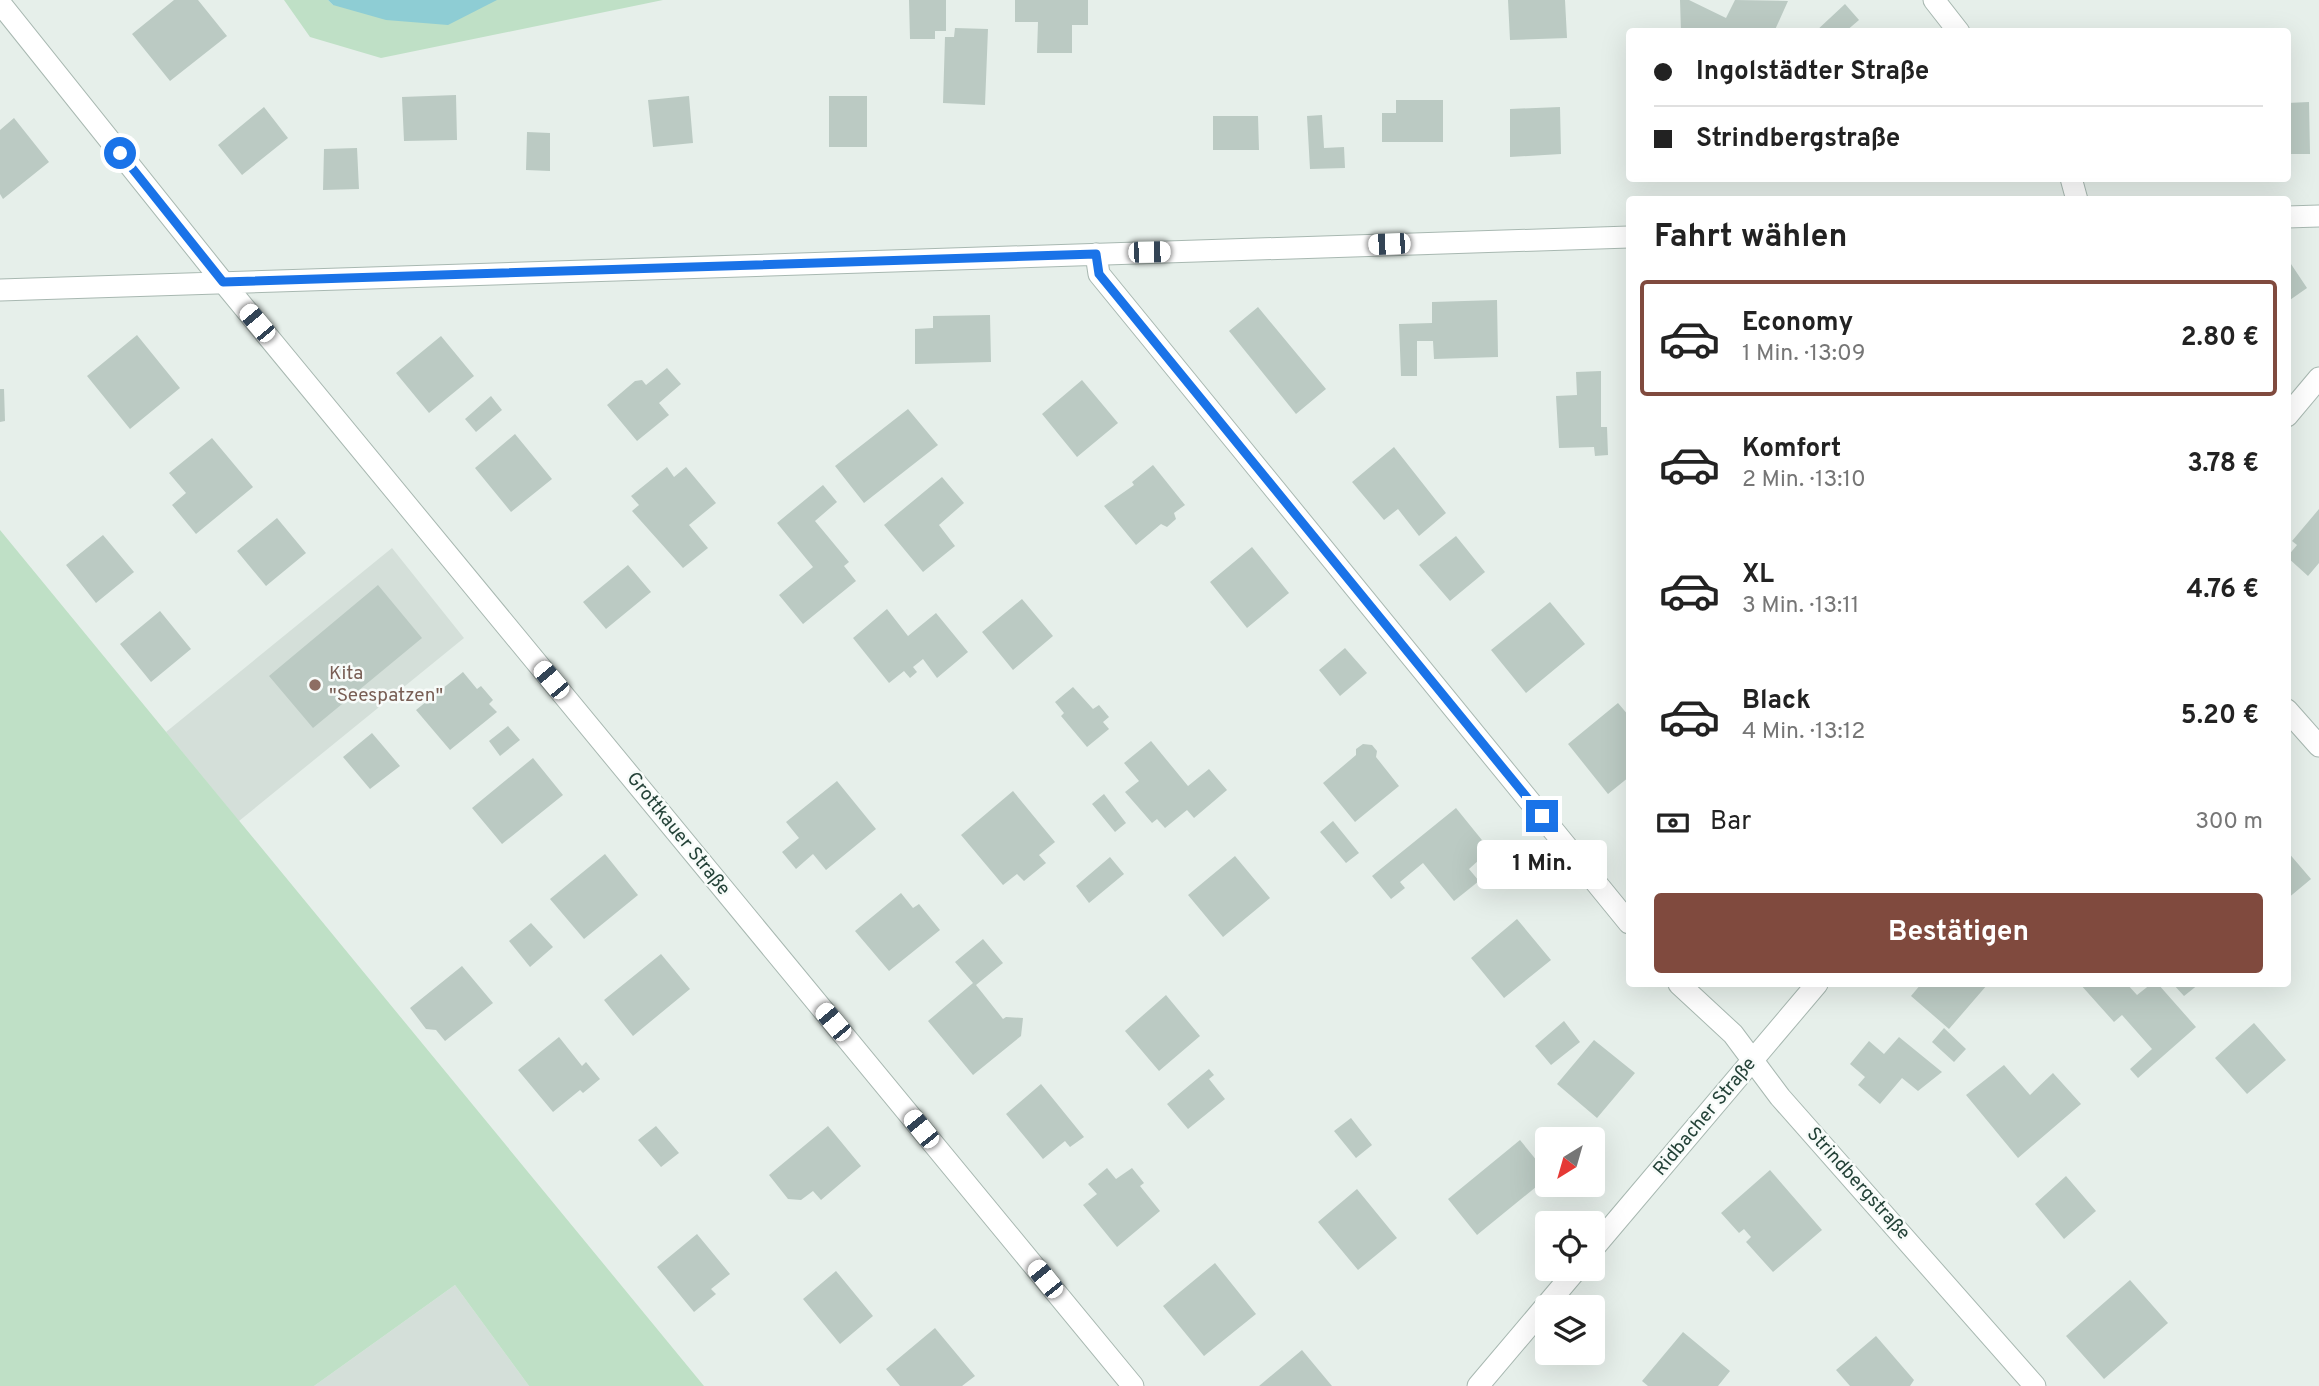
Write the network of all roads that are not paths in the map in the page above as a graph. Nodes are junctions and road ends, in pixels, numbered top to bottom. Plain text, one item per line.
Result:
1 (1934, 0) edge
2 (0, 3) edge
3 (1956, 28) edge
4 (2319, 216) edge
5 (2291, 217) edge
6 (1626, 237) edge
7 (1096, 254) junction
8 (223, 282) junction
9 (0, 290) edge
10 (2319, 378) edge
11 (2291, 411) edge
12 (2291, 714) edge
13 (2319, 746) edge
14 (1626, 919) edge
15 (1682, 987) edge
16 (1814, 987) edge
17 (1754, 1059) junction
18 (1605, 1235) edge
19 (1567, 1281) edge
20 (1133, 1386) edge
21 (1478, 1386) edge
22 (2035, 1386) edge

1 - 3 street
2 - 8 street, Grottkauer Straße
4 - 5 street
6 - 7 street
7 - 8 street
7 - 14 street
8 - 9 street
8 - 20 street, Grottkauer Straße
10 - 11 street
12 - 13 street
15 - 17 street, Strindbergstraße
16 - 17 street, Ridbacher Straße
17 - 18 street, Ridbacher Straße
17 - 22 street, Strindbergstraße
19 - 21 street

